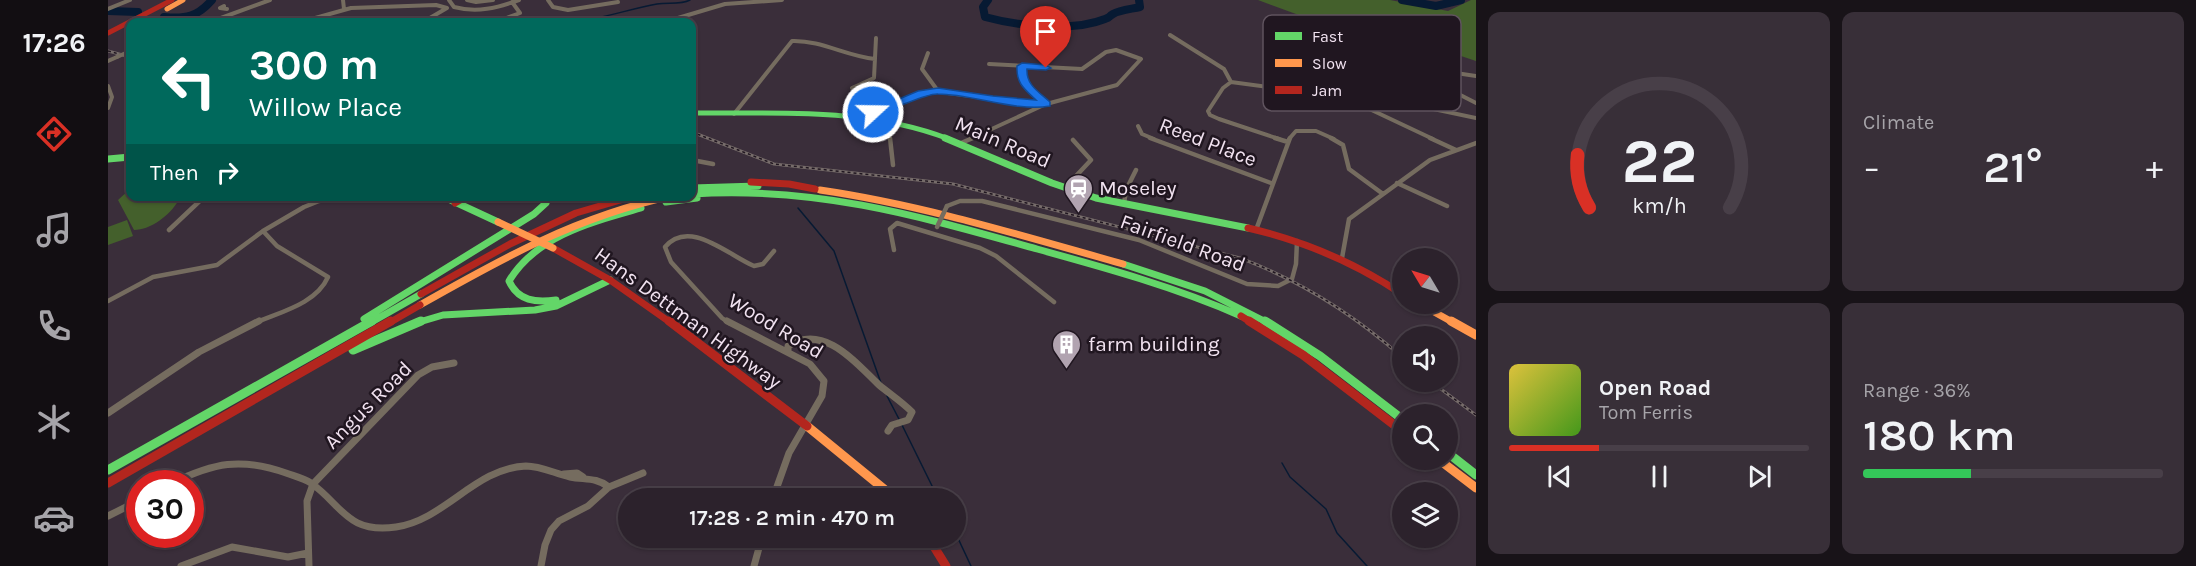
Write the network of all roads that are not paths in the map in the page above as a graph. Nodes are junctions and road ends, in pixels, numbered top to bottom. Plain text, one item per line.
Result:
1 (130, 0) edge
2 (183, 0) edge
3 (270, 0) edge
4 (344, 0) edge
5 (449, 0) edge
6 (467, 0) edge
7 (493, 0) edge
8 (519, 0) edge
9 (548, 0) edge
10 (782, 0) edge
11 (512, 2) junction
12 (618, 2) dead end
13 (171, 4) edge
14 (454, 7) joint
15 (110, 8) edge
16 (344, 9) junction
17 (445, 11) joint
18 (142, 18) edge
19 (146, 18) edge
20 (221, 18) edge
21 (314, 18) edge
22 (431, 18) edge
23 (507, 18) edge
24 (672, 18) edge
25 (126, 25) edge
26 (126, 30) edge
27 (108, 33) edge
28 (1170, 35) dead end
29 (876, 38) dead end
30 (108, 40) edge
31 (126, 53) edge
32 (928, 53) dead end
33 (875, 59) junction
34 (108, 61) edge
35 (989, 64) dead end
36 (1022, 66) junction
37 (1461, 74) edge
38 (1476, 76) edge
39 (1231, 82) junction
40 (108, 86) edge
41 (1263, 86) edge
42 (852, 88) dead end
43 (938, 91) junction
44 (1461, 95) edge
45 (1461, 96) edge
46 (1464, 97) junction
47 (1476, 103) edge
48 (1046, 104) junction
49 (108, 108) edge
50 (1371, 111) edge
51 (1443, 111) edge
52 (696, 113) edge
53 (734, 114) junction
54 (1476, 118) edge
55 (864, 120) junction
56 (888, 123) junction
57 (1138, 126) dead end
58 (1073, 140) dead end
59 (1288, 142) junction
60 (960, 143) junction
61 (1476, 143) edge
62 (1456, 150) junction
63 (126, 157) edge
64 (108, 159) edge
65 (696, 161) edge
66 (713, 164) dead end
67 (893, 165) dead end
68 (1136, 170) dead end
69 (1271, 183) junction
70 (1397, 183) junction
71 (696, 186) edge
72 (1069, 189) junction
73 (765, 192) junction
74 (696, 194) edge
75 (1383, 194) junction
76 (696, 200) edge
77 (200, 201) edge
78 (323, 201) edge
79 (455, 201) edge
80 (547, 201) edge
81 (617, 201) edge
82 (650, 201) edge
83 (682, 201) edge
84 (1124, 204) junction
85 (1447, 207) dead end
86 (169, 230) dead end
87 (1256, 230) junction
88 (263, 231) junction
89 (933, 235) junction
90 (1297, 241) junction
91 (894, 250) dead end
92 (774, 251) dead end
93 (1342, 258) junction
94 (607, 278) junction
95 (1392, 288) edge
96 (108, 301) edge
97 (1054, 302) dead end
98 (1438, 314) edge
99 (1476, 335) edge
100 (788, 351) junction
101 (454, 363) dead end
102 (237, 398) junction
103 (1392, 412) edge
104 (108, 413) edge
105 (1392, 424) edge
106 (805, 425) junction
107 (201, 431) junction
108 (888, 431) dead end
109 (1458, 461) edge
110 (108, 470) edge
111 (204, 470) edge
112 (1452, 470) edge
113 (644, 473) dead end
114 (1476, 475) edge
115 (583, 477) joint
116 (108, 483) edge
117 (313, 484) junction
118 (609, 486) junction
119 (777, 488) edge
120 (884, 488) edge
121 (1476, 488) edge
122 (126, 507) edge
123 (108, 516) edge
124 (759, 548) edge
125 (935, 548) edge
126 (308, 553) junction
127 (181, 566) edge
128 (309, 566) edge
129 (542, 566) edge
130 (754, 566) edge
131 (946, 566) edge

1 - 15 street
2 - 13 main road
3 - 20 street
4 - 16 street
5 - 14 street
6 - 7 street
8 - 11 street
9 - 12 street
10 - 24 street
11 - 14 street
11 - 23 street
13 - 18 main road
13 - 19 main road
16 - 17 street
16 - 21 street
17 - 22 street
25 - 27 main road
26 - 30 main road
28 - 39 street
29 - 33 street
31 - 34 street, bridge
32 - 43 street
33 - 42 street
33 - 53 street
35 - 36 street
36 - 48 street
36 - 48 street
37 - 38 street
39 - 41 street
39 - 59 street
40 - 49 street
43 - 48 street
43 - 55 street
44 - 46 street
45 - 46 street
46 - 47 street
48 - 60 street
50 - 62 street
51 - 54 street
52 - 53 main road, Main Road
53 - 55 main road, Main Road
55 - 56 main road, Main Road
56 - 60 main road, Main Road
56 - 67 street
57 - 69 street, Reed Place
58 - 72 street
59 - 69 street
59 - 75 street
60 - 72 main road, Main Road
61 - 62 street
62 - 70 street
63 - 64 main road
65 - 66 street
68 - 84 street
69 - 87 street
70 - 75 street
70 - 85 street
71 - 103 main road
72 - 84 main road, Main Road
73 - 74 main road
73 - 76 main road
73 - 105 main road
75 - 93 street
77 - 86 street
78 - 88 street
79 - 94 main road, Hans Dettman Highway, bridge
80 - 102 main road
81 - 102 main road
82 - 107 main road
83 - 94 main road
84 - 87 main road, Main Road
87 - 90 main road, Main Road
88 - 96 street
88 - 104 street
89 - 90 street, Fairfield Road, bridge
89 - 91 street
89 - 97 street
90 - 93 main road, Main Road
92 - 100 street, Wood Road
93 - 95 main road, Main Road
94 - 106 main road, Hans Dettman Highway
94 - 107 main road
98 - 99 main road
100 - 106 street, Wood Road
100 - 108 street
101 - 117 street, Angus Road
102 - 110 main road
106 - 119 street, Wood Road
106 - 120 main road, Hans Dettman Highway
107 - 116 main road
109 - 114 main road
111 - 117 street
112 - 121 main road
113 - 118 street
115 - 117 street
115 - 118 street
117 - 126 street
118 - 129 street
122 - 123 street
124 - 130 street
125 - 131 main road
126 - 127 street
126 - 128 street

